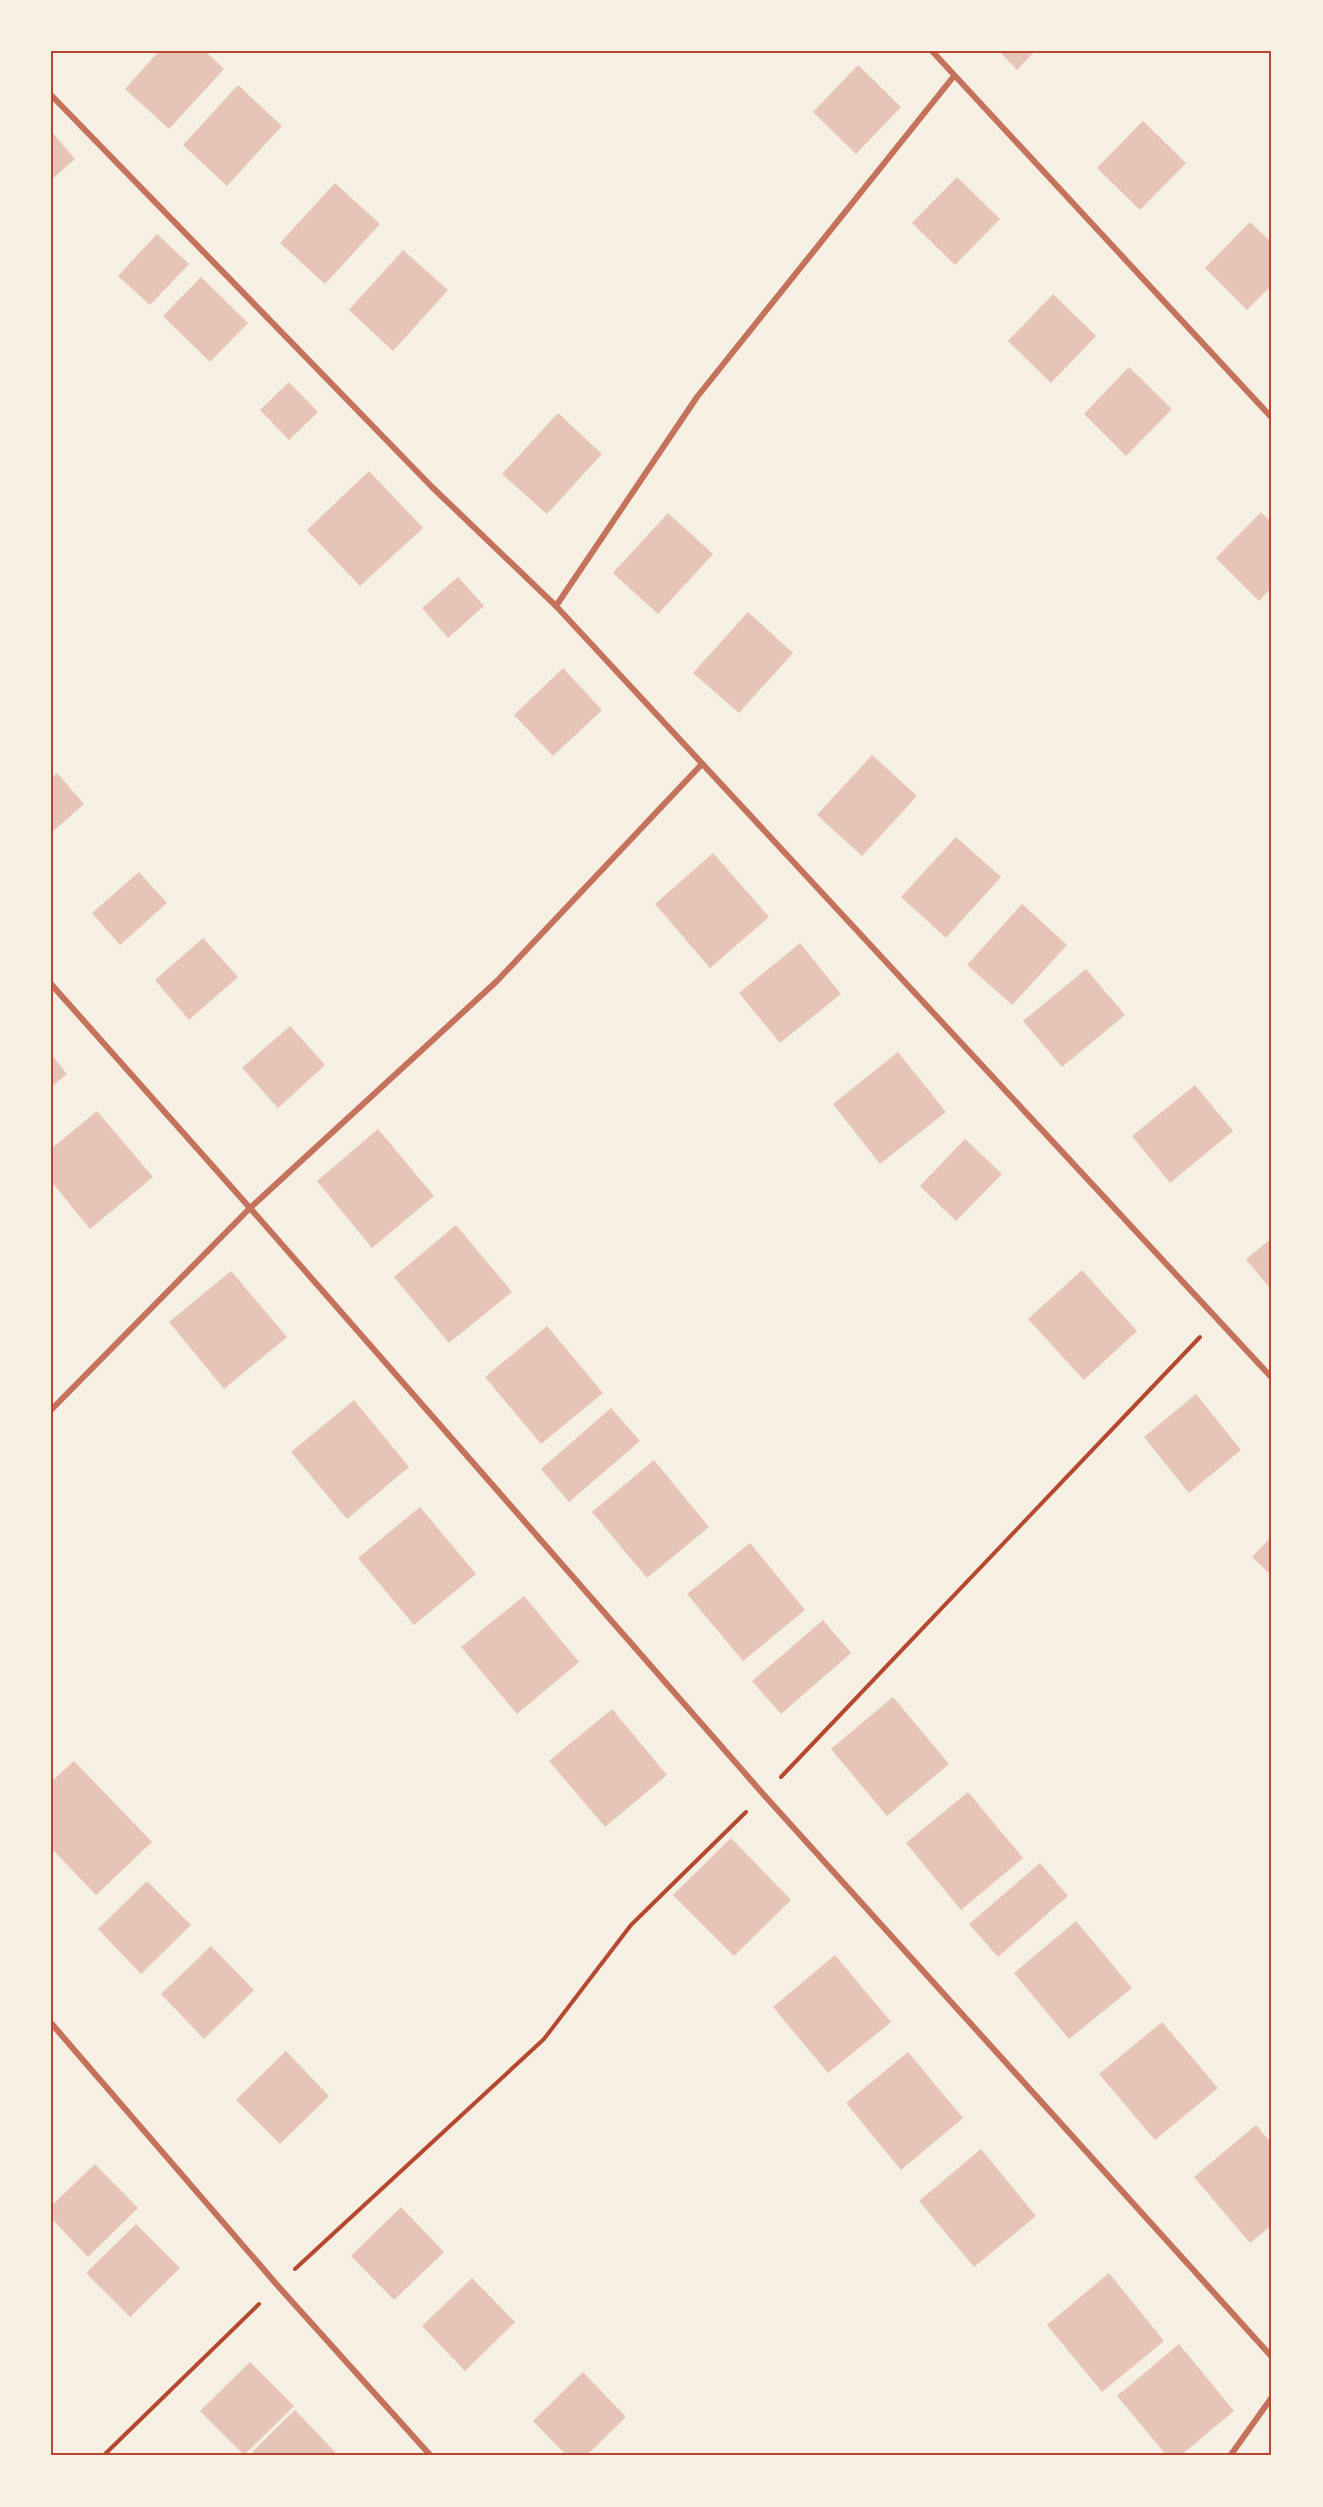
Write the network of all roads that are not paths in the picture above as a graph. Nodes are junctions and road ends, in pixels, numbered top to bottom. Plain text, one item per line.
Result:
1 (932, 51) edge
2 (954, 76) junction
3 (51, 95) edge
4 (1272, 418) edge
5 (556, 606) junction
6 (702, 764) junction
7 (51, 984) edge
8 (250, 1208) junction
9 (1272, 1378) edge
10 (51, 1410) edge
11 (51, 2023) edge
12 (1272, 2357) edge
13 (1272, 2397) edge
14 (431, 2456) edge
15 (1230, 2456) edge

1 - 2 street
2 - 4 street
2 - 5 street
3 - 5 street
5 - 6 street
6 - 8 street
6 - 9 street
7 - 8 street
8 - 10 street
8 - 12 street
11 - 14 street
13 - 15 street

